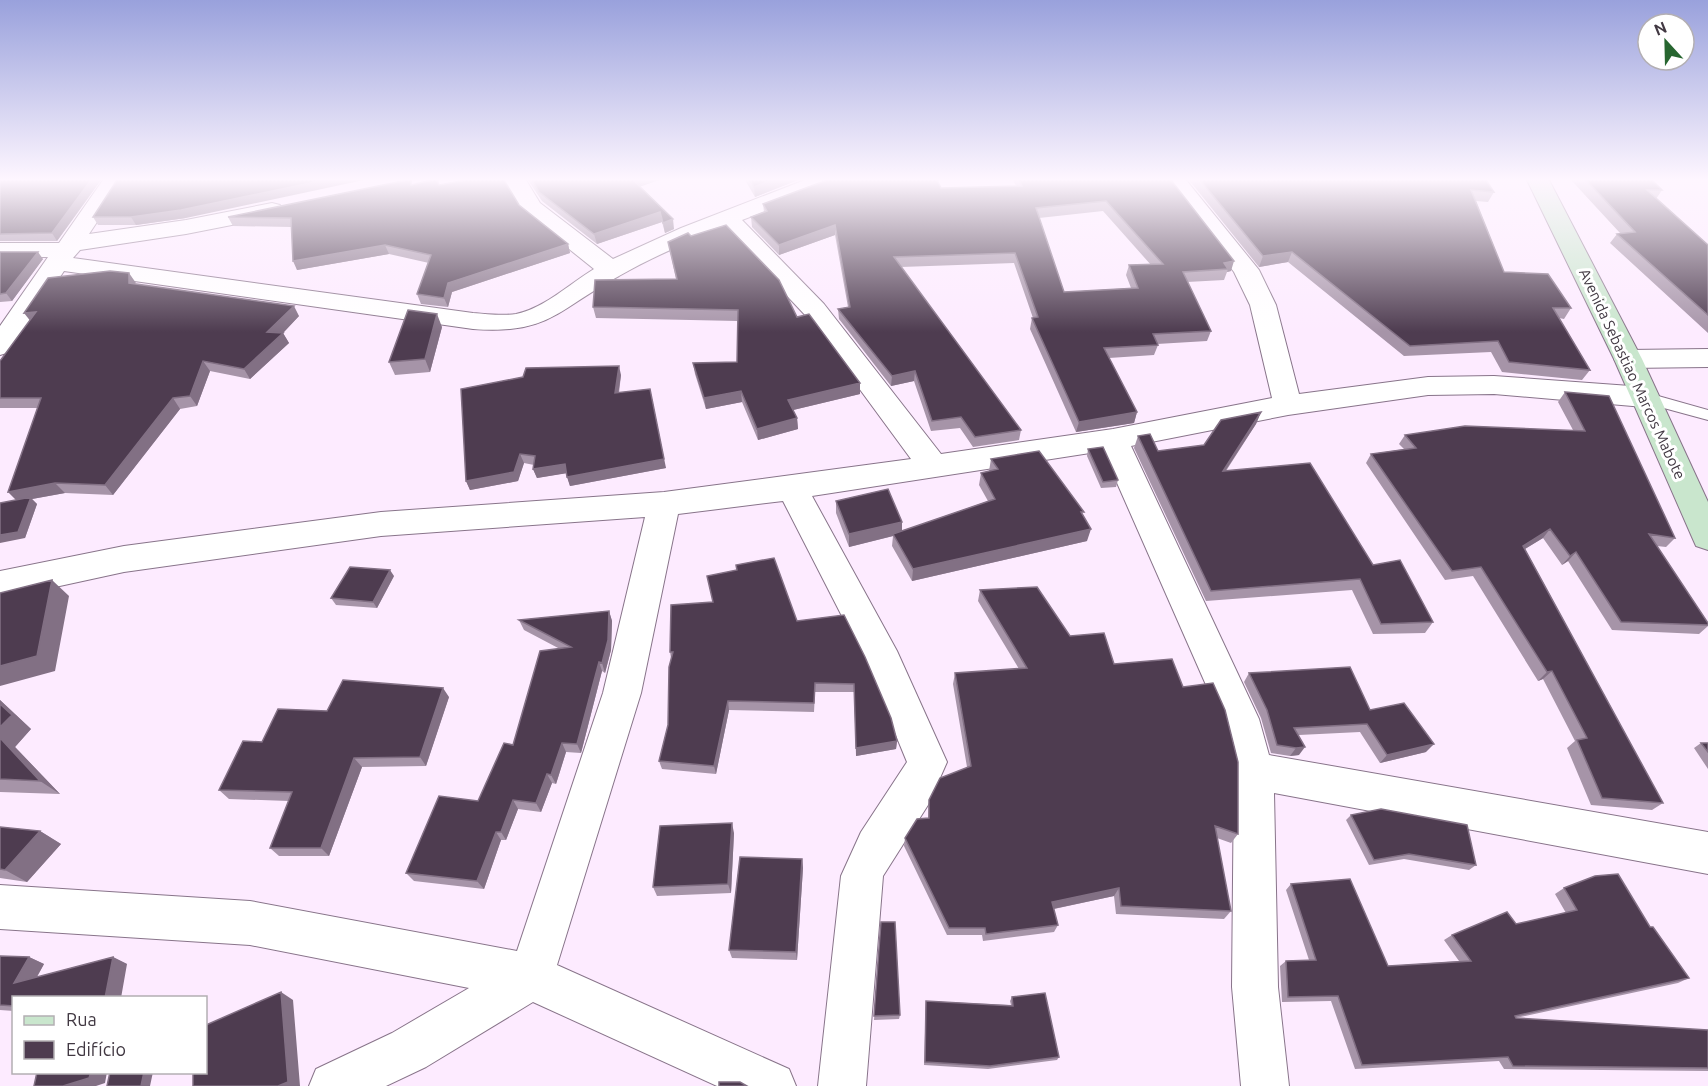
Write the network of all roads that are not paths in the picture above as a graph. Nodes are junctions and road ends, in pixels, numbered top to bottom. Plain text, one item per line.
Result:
1 (80, 231) edge
2 (168, 231) edge
3 (561, 231) edge
4 (698, 231) edge
5 (739, 231) edge
6 (1215, 231) edge
7 (1563, 231) edge
8 (0, 250) edge
9 (66, 252) junction
10 (611, 270) junction
11 (0, 346) edge
12 (1708, 358) edge
13 (1628, 359) junction
14 (1644, 397) junction
15 (1288, 405) junction
16 (1708, 414) edge
17 (1113, 439) junction
18 (933, 466) junction
19 (792, 488) junction
20 (664, 504) junction
21 (1708, 537) edge
22 (0, 585) edge
23 (1254, 771) junction
24 (1708, 853) edge
25 (0, 907) edge
26 (531, 977) junction
27 (333, 1086) edge
28 (772, 1086) edge
29 (842, 1086) edge
30 (1265, 1086) edge

1 - 9 street
2 - 9 street
3 - 10 street
4 - 10 street
5 - 18 street
6 - 15 street
7 - 13 main road, Avenida Sebastiao Marcos Mabote
8 - 9 street
9 - 10 street
9 - 11 street
12 - 13 street
13 - 14 main road, Avenida Sebastiao Marcos Mabote
14 - 15 street
14 - 16 lane
14 - 21 main road, Avenida Sebastiao Marcos Mabote
15 - 17 street
17 - 18 street
17 - 23 street
18 - 19 street
19 - 20 street
19 - 29 street
20 - 22 street
20 - 26 street
23 - 24 street
23 - 30 street
25 - 26 street
26 - 27 street
26 - 28 street

